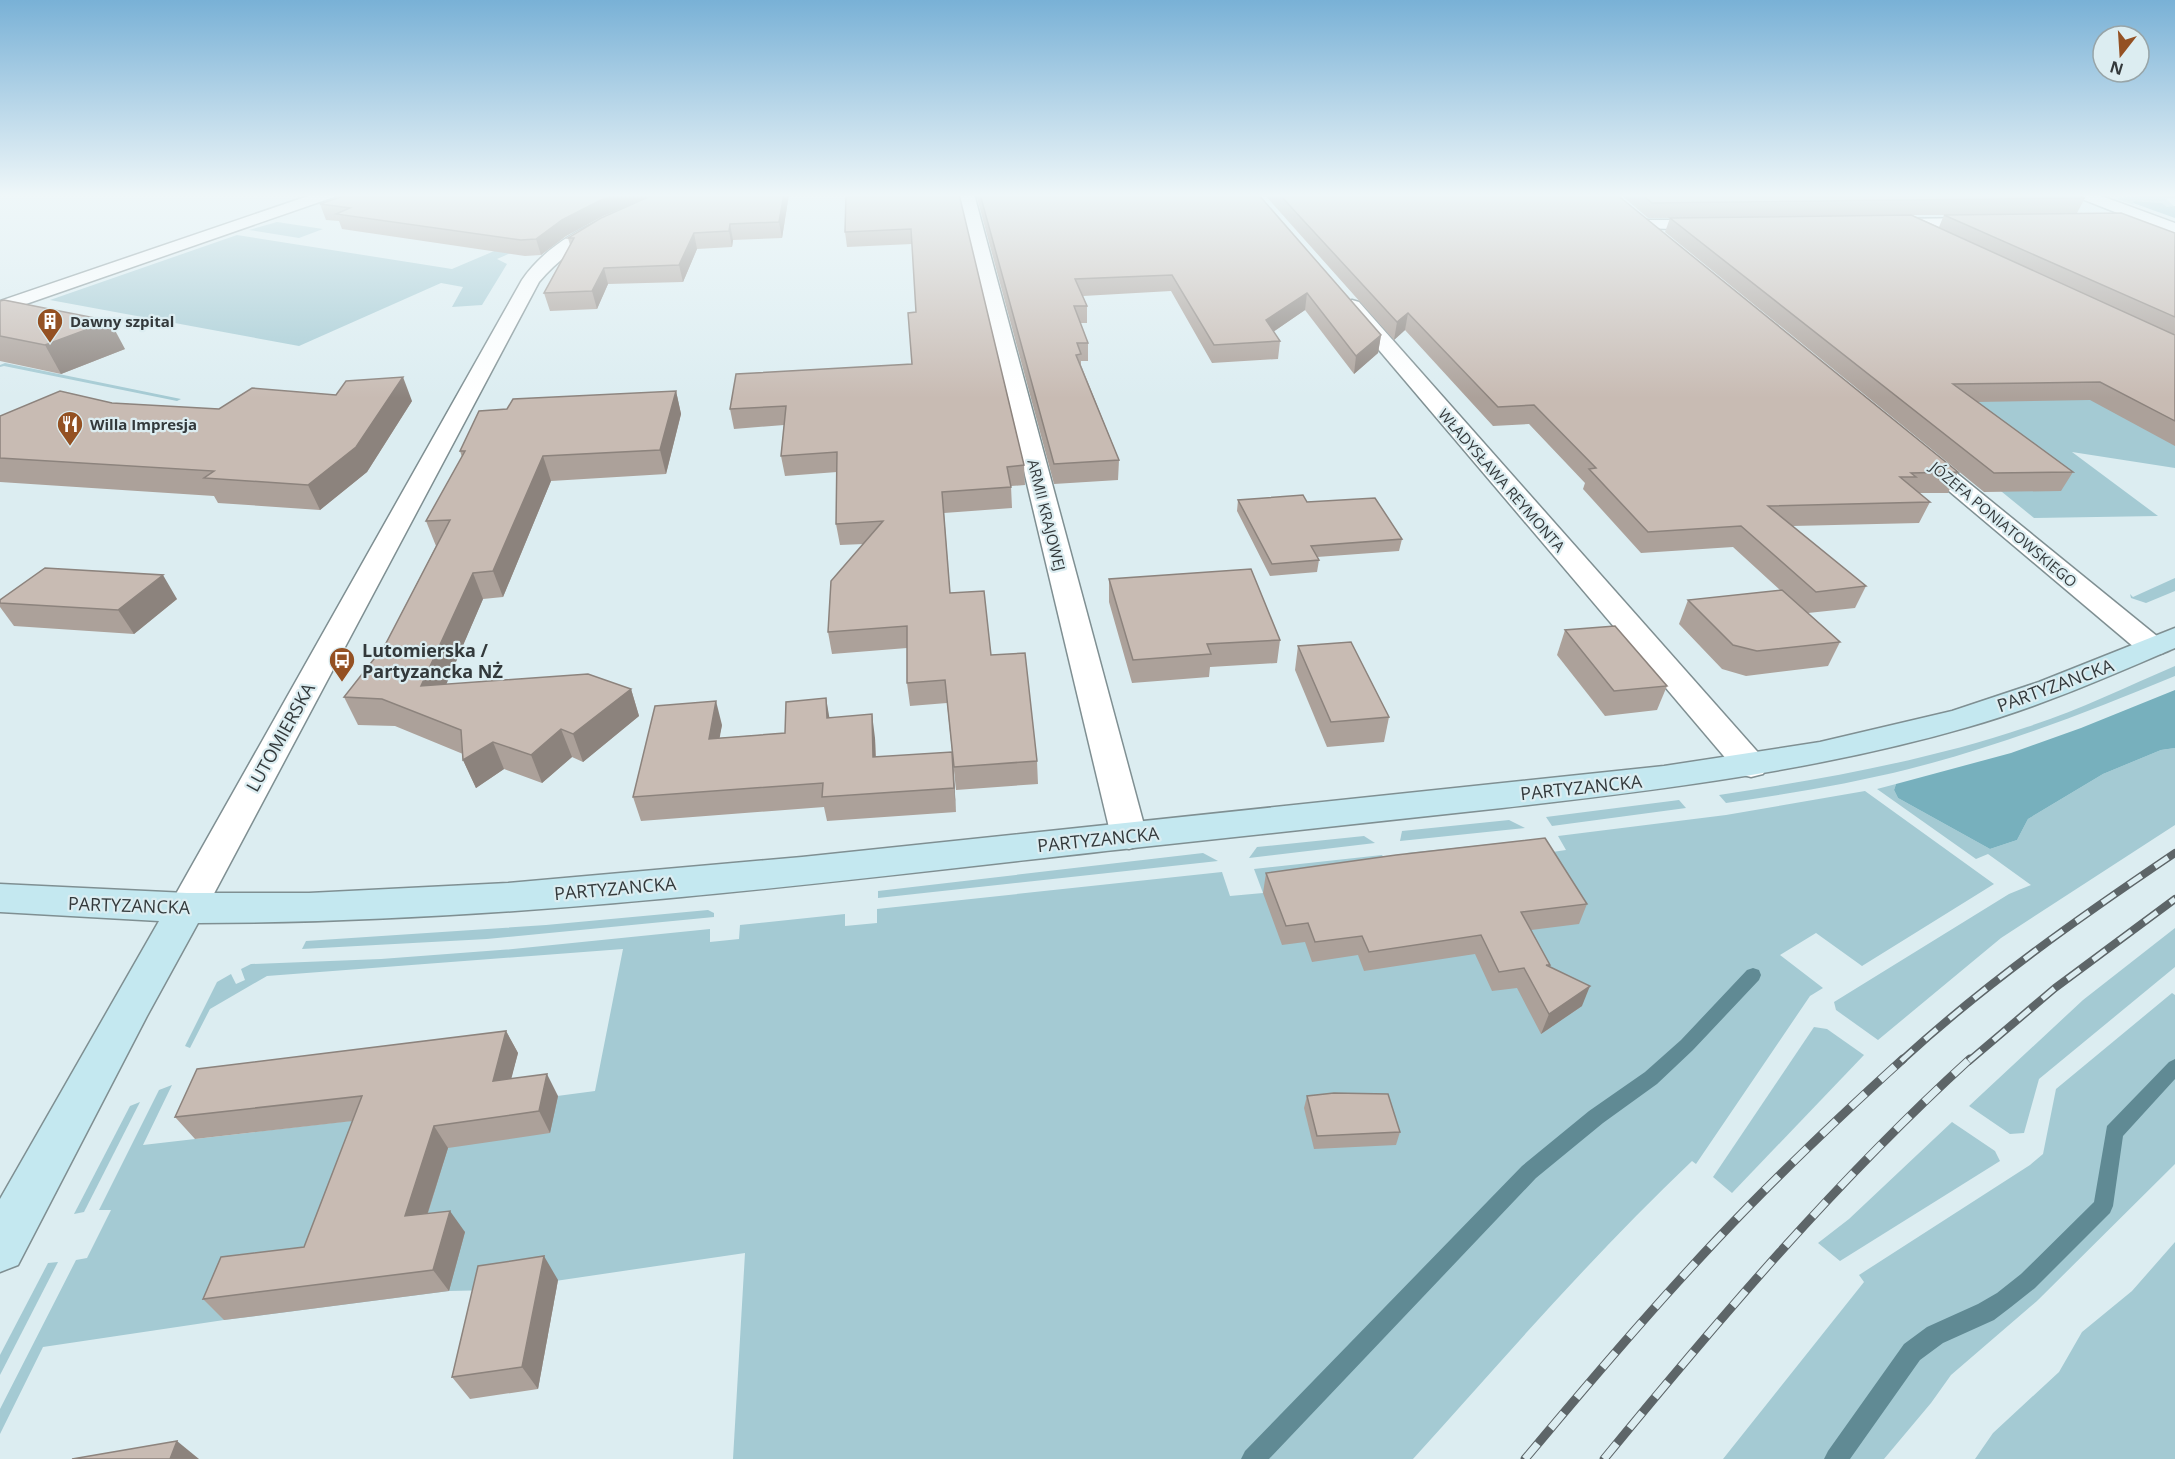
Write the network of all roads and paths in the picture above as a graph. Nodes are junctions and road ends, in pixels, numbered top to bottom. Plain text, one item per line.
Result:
1 (131, 262) edge
2 (544, 262) edge
3 (983, 262) edge
4 (1340, 293) edge
5 (0, 307) edge
6 (1900, 438) edge
7 (2164, 643) edge
8 (1751, 766) junction
9 (1129, 836) junction
10 (0, 898) edge
11 (188, 908) junction
12 (0, 1248) edge

1 - 5 street
2 - 11 street, LUTOMIERSKA
3 - 9 street, ARMII KRAJOWEJ
4 - 8 street, WŁADYSŁAWA REYMONTA
6 - 7 street, JÓZEFA PONIATOWSKIEGO
7 - 8 main road, PARTYZANCKA
8 - 9 main road, PARTYZANCKA
9 - 11 main road, PARTYZANCKA
10 - 11 main road, PARTYZANCKA
11 - 12 main road, LUTOMIERSKA

